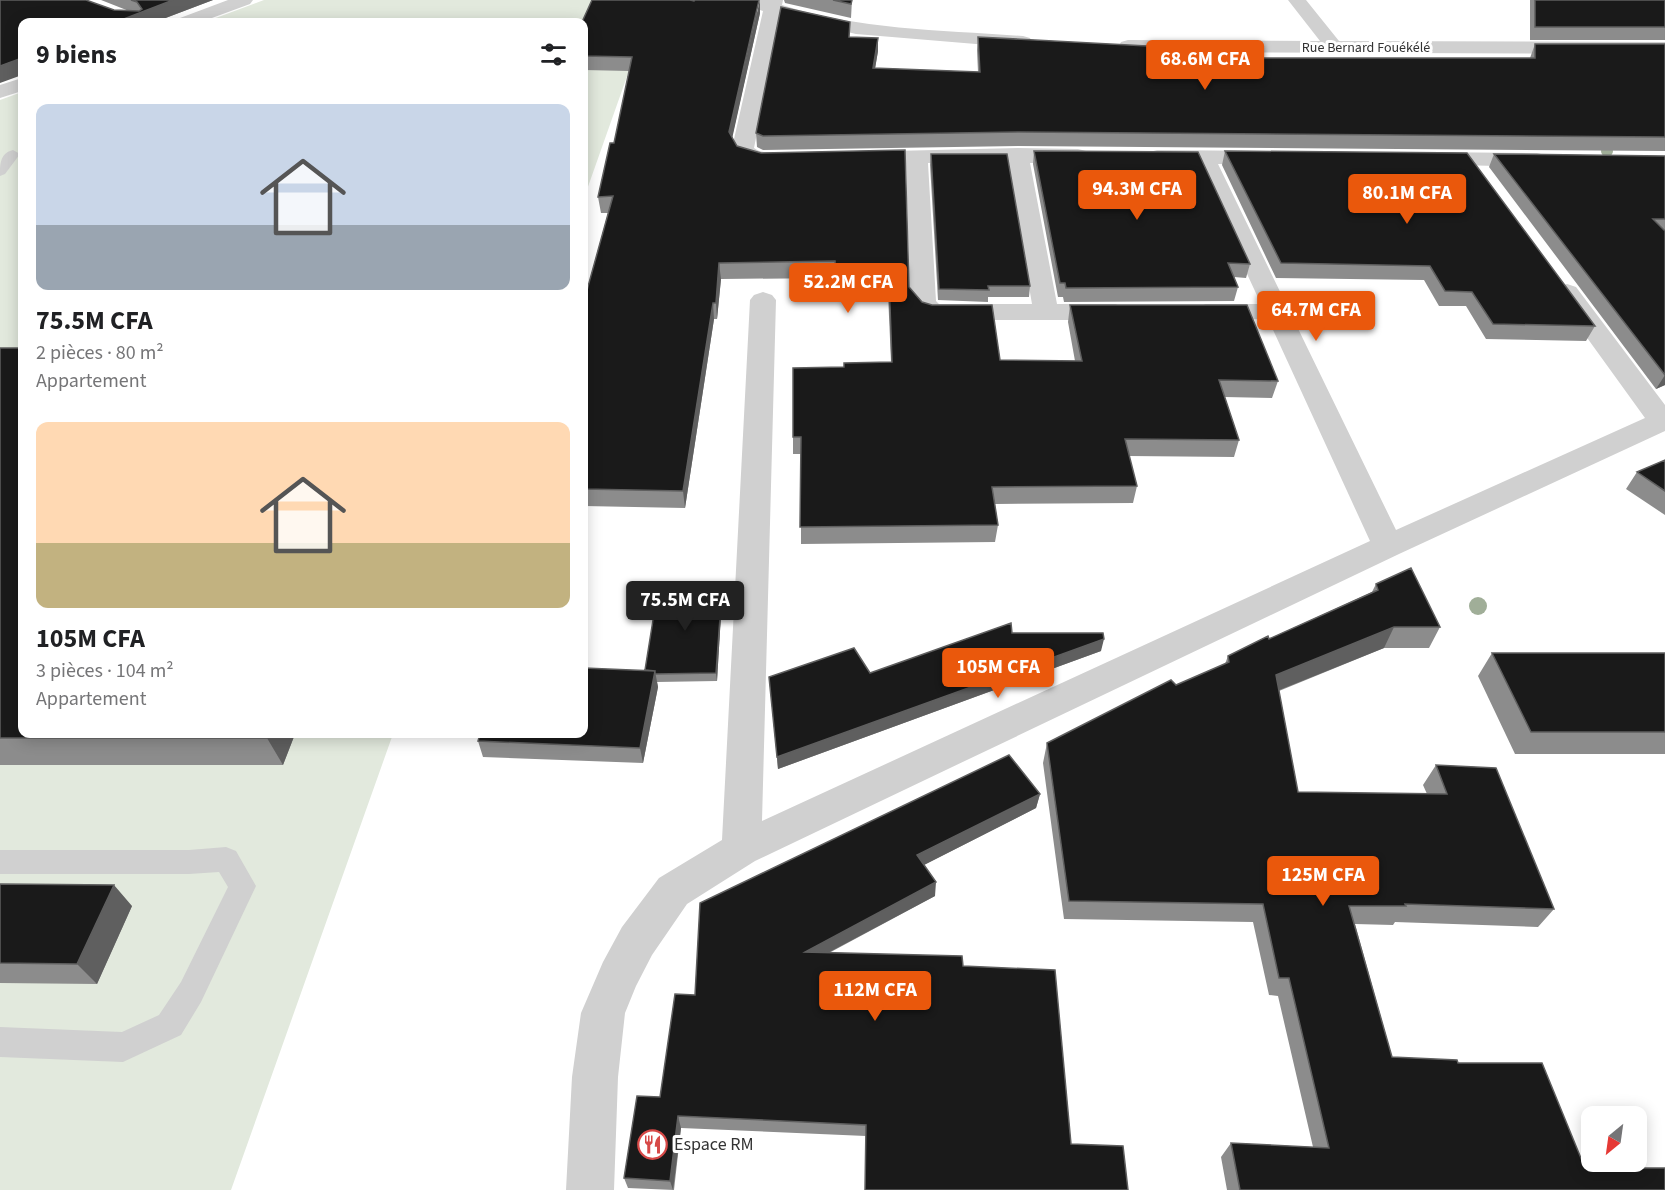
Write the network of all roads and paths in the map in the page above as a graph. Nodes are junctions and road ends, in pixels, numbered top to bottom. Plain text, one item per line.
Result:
1 (244, 0) edge
2 (747, 0) edge
3 (1297, 0) edge
4 (774, 4) edge
5 (197, 18) edge
6 (1046, 43) edge
7 (1105, 45) edge
8 (1335, 48) junction
9 (1665, 48) edge
10 (18, 85) edge
11 (0, 92) edge
12 (13, 154) dead end
13 (1018, 155) junction
14 (917, 156) junction
15 (1099, 156) edge
16 (1134, 156) edge
17 (834, 157) edge
18 (1204, 157) junction
19 (810, 158) edge
20 (1285, 158) edge
21 (1411, 159) edge
22 (1561, 160) edge
23 (0, 171) edge
24 (1551, 272) edge
25 (763, 300) dead end
26 (1276, 311) junction
27 (1046, 312) junction
28 (1138, 312) edge
29 (1184, 312) edge
30 (1663, 420) edge
31 (1388, 546) junction
32 (741, 849) junction
33 (0, 862) edge
34 (0, 1042) edge
35 (590, 1190) edge

1 - 5 street
2 - 4 street
3 - 8 street
4 - 6 street
4 - 19 street
7 - 8 street, Rue Bernard Fouékélé
8 - 9 street, Rue Bernard Fouékélé
10 - 11 street
12 - 23 lane
13 - 14 street
13 - 15 street
13 - 27 street
14 - 17 street
14 - 27 street
16 - 18 street
18 - 20 street
18 - 26 street
21 - 22 street
24 - 30 street
25 - 32 street
26 - 29 street
26 - 31 street
27 - 28 street
30 - 31 street
31 - 32 street
32 - 35 street
33 - 34 lane

